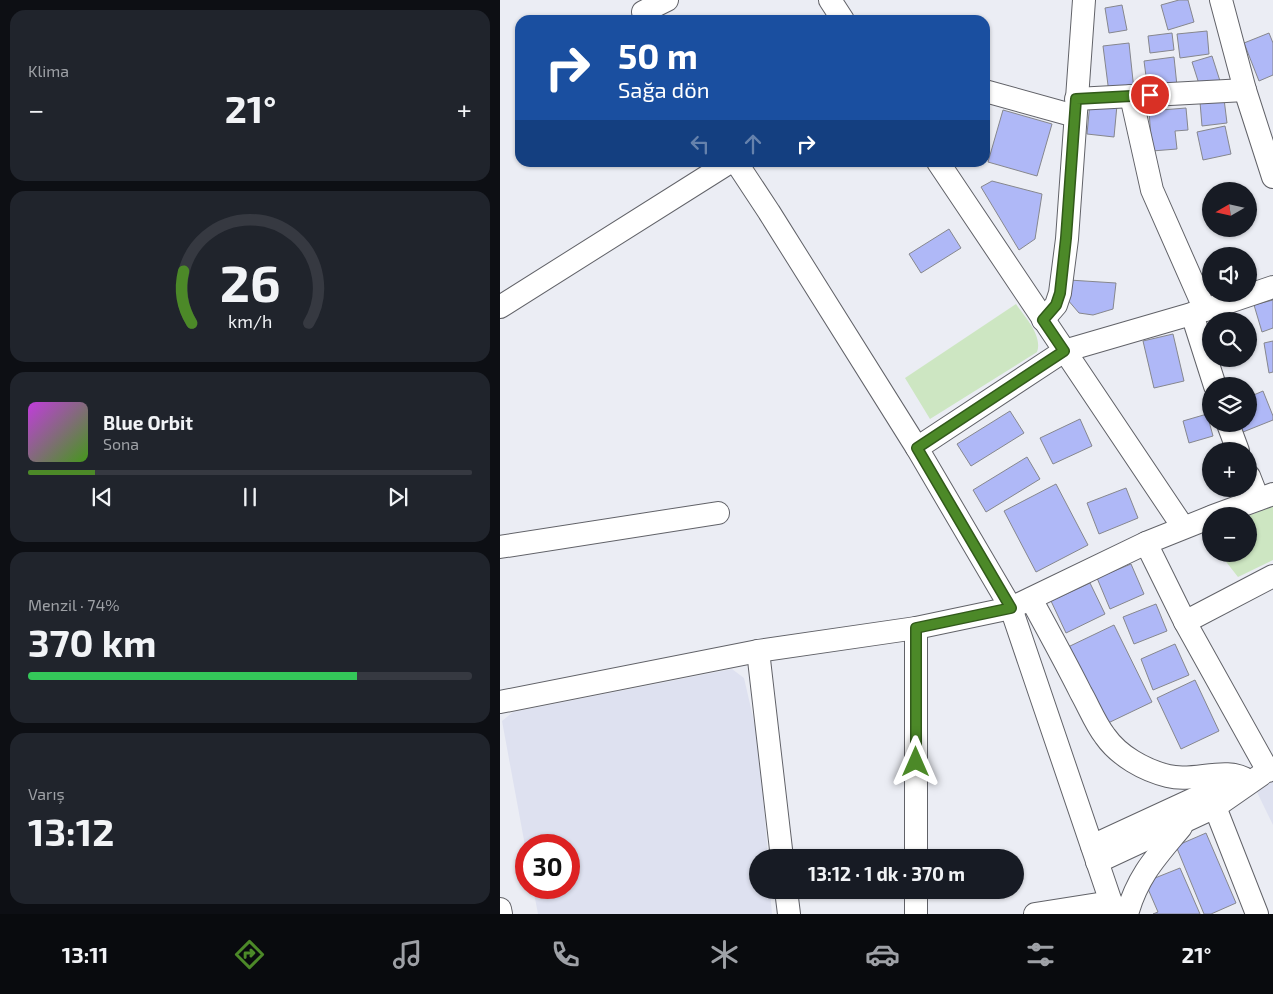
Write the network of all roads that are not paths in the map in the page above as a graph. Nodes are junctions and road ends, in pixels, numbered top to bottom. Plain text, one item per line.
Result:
1 (667, 0) edge
2 (830, 0) edge
3 (1084, 0) edge
4 (1221, 0) edge
5 (641, 11) edge
6 (840, 15) edge
7 (1244, 90) junction
8 (990, 92) edge
9 (1131, 96) junction
10 (1076, 107) junction
11 (722, 167) edge
12 (739, 167) edge
13 (941, 167) edge
14 (1273, 177) edge
15 (1273, 287) edge
16 (500, 307) edge
17 (1198, 312) junction
18 (1043, 320) junction
19 (1064, 351) junction
20 (1212, 377) edge
21 (917, 448) junction
22 (1257, 485) edge
23 (1266, 496) edge
24 (1238, 507) edge
25 (718, 513) dead end
26 (1202, 520) edge
27 (1183, 527) junction
28 (1146, 543) junction
29 (500, 547) edge
30 (1273, 576) edge
31 (1031, 599) junction
32 (1011, 608) junction
33 (1186, 622) junction
34 (916, 628) junction
35 (758, 651) junction
36 (500, 702) edge
37 (1263, 773) edge
38 (1215, 807) junction
39 (1186, 820) junction
40 (781, 849) edge
41 (916, 849) edge
42 (1094, 854) junction
43 (787, 899) edge
44 (916, 899) edge
45 (500, 909) edge
46 (1118, 910) edge
47 (501, 914) edge
48 (789, 914) edge
49 (916, 914) edge
50 (1034, 914) edge
51 (1257, 914) edge

1 - 5 street
2 - 6 street
3 - 10 street
4 - 7 street
7 - 9 street
7 - 14 street
8 - 10 street
9 - 10 street
9 - 17 street
10 - 18 street
11 - 16 street
12 - 21 street
13 - 18 street
15 - 17 street
17 - 19 street
17 - 20 street
18 - 19 street
19 - 21 street
19 - 27 street
21 - 32 street
22 - 23 street
23 - 24 street
25 - 29 street
26 - 27 street
27 - 28 street
28 - 31 street
28 - 33 street
30 - 33 street
31 - 32 street
31 - 37 street
32 - 34 street
32 - 42 street
33 - 37 street
34 - 35 street
34 - 41 street
35 - 36 street
35 - 40 street
37 - 38 street
37 - 42 street
38 - 39 street
38 - 51 street
39 - 42 street
39 - 46 street
42 - 46 street
43 - 48 street
44 - 49 street
45 - 47 street
46 - 50 street

